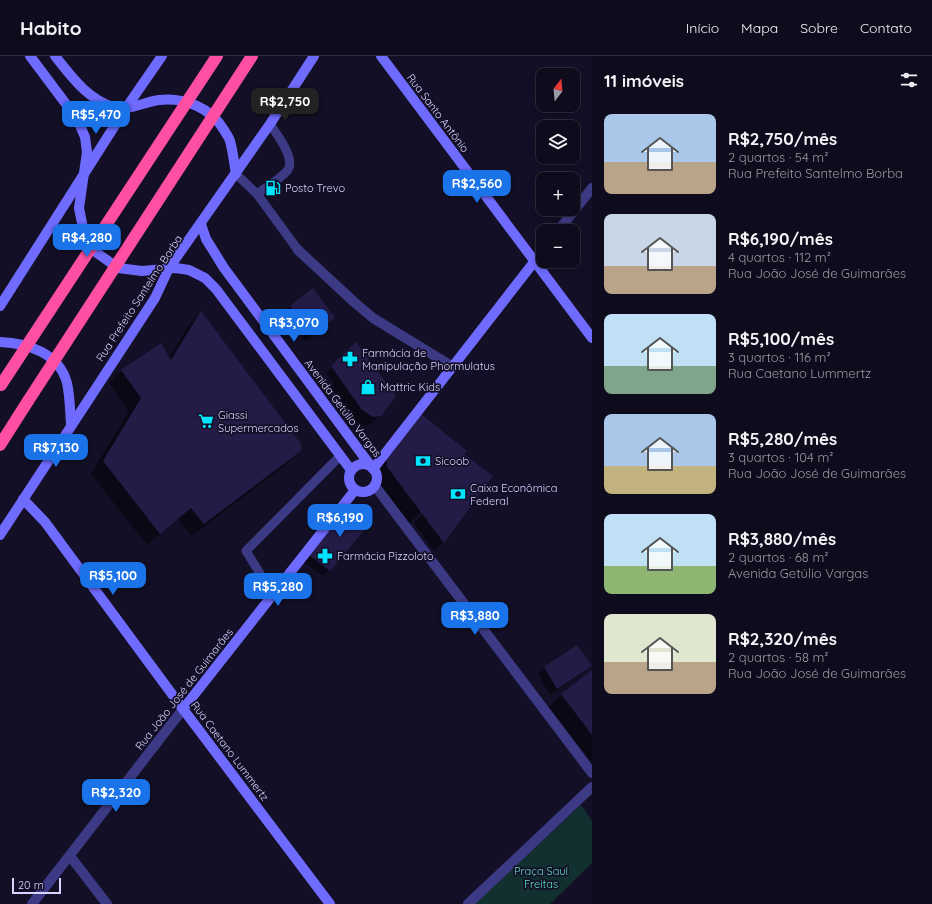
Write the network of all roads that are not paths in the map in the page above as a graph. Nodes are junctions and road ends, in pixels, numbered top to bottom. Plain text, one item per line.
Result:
1 (30, 56) edge
2 (55, 56) edge
3 (162, 56) edge
4 (217, 56) edge
5 (252, 56) edge
6 (314, 56) edge
7 (381, 56) edge
8 (126, 108) junction
9 (270, 124) junction
10 (85, 174) junction
11 (236, 174) junction
12 (592, 188) edge
13 (257, 194) junction
14 (201, 224) junction
15 (564, 224) edge
16 (298, 250) joint
17 (536, 259) edge
18 (534, 262) junction
19 (169, 268) junction
20 (0, 306) edge
21 (592, 338) edge
22 (0, 342) edge
23 (453, 367) junction
24 (0, 386) edge
25 (71, 424) junction
26 (0, 445) edge
27 (340, 456) junction
28 (373, 469) junction
29 (351, 470) junction
30 (375, 486) junction
31 (355, 490) junction
32 (23, 499) junction
33 (0, 535) edge
34 (276, 592) junction
35 (183, 709) junction
36 (592, 773) edge
37 (592, 787) edge
38 (70, 856) junction
39 (32, 904) edge
40 (107, 904) edge
41 (330, 904) edge
42 (468, 904) edge

1 - 10 main road
2 - 8 main road
3 - 8 main road
4 - 24 highway, bridge
5 - 26 highway, bridge
6 - 9 main road, Rua Prefeito Santelmo Borba
7 - 18 main road, Rua Santo Antônio
8 - 10 main road
8 - 11 main road
9 - 11 main road, Rua Prefeito Santelmo Borba
9 - 13 lane
10 - 19 main road
10 - 20 main road
11 - 13 lane
11 - 14 main road, Rua Prefeito Santelmo Borba
12 - 15 street
13 - 16 lane
14 - 19 main road, Rua Prefeito Santelmo Borba
14 - 28 main road, Avenida Getúlio Vargas
16 - 23 street
17 - 18 street
18 - 21 main road, Rua Santo Antônio
18 - 23 main road
19 - 25 main road, Rua Prefeito Santelmo Borba
19 - 27 main road
22 - 25 main road
23 - 28 main road
25 - 32 main road, Rua Prefeito Santelmo Borba
27 - 29 main road
27 - 34 lane
28 - 29 main road
28 - 30 main road
29 - 31 main road
30 - 31 main road
30 - 36 street
31 - 34 main road, Rua João José de Guimarães
32 - 33 main road, Rua Prefeito Santelmo Borba
32 - 35 main road, Rua Caetano Lummertz
34 - 35 main road, Rua João José de Guimarães
35 - 38 street, Rua João José de Guimarães
35 - 41 main road, Rua Caetano Lummertz
37 - 42 street
38 - 39 street, Rua João José de Guimarães
38 - 40 street

